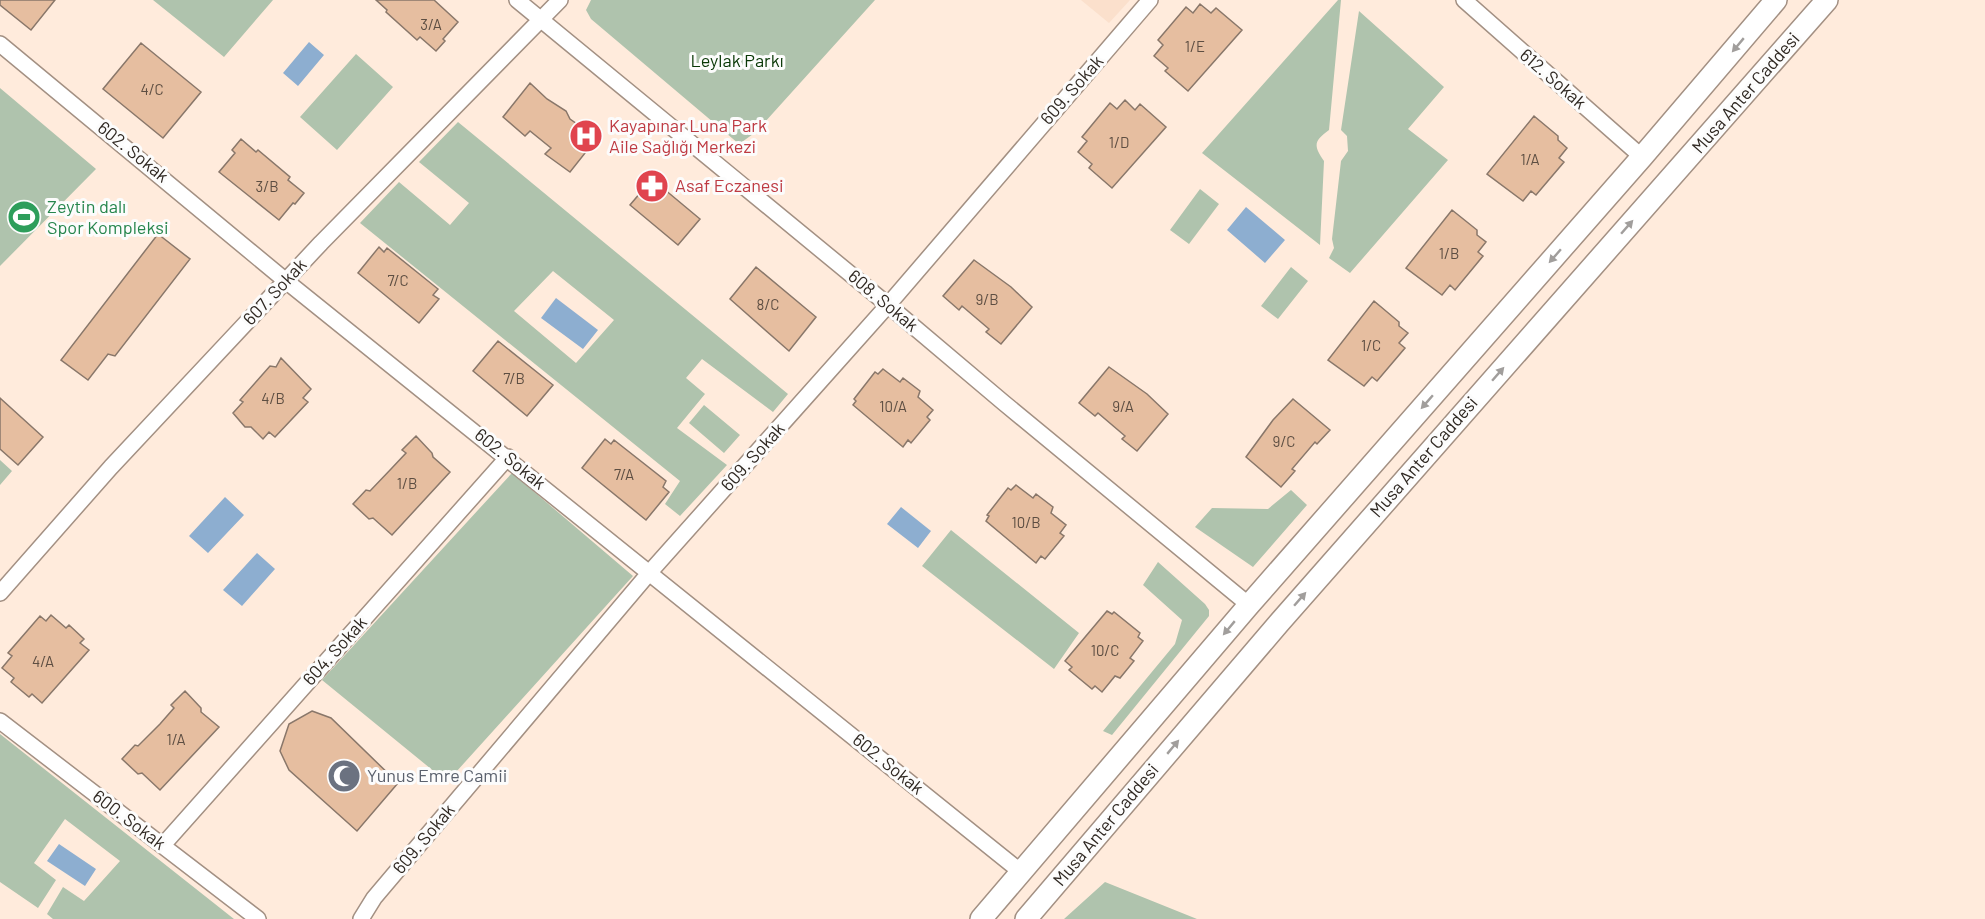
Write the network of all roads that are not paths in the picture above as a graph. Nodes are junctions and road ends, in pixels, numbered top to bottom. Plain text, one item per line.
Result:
1 (517, 0) edge
2 (560, 0) edge
3 (1150, 0) edge
4 (1464, 0) edge
5 (1776, 0) edge
6 (1827, 0) edge
7 (542, 20) junction
8 (0, 44) edge
9 (1642, 158) junction
10 (286, 280) junction
11 (888, 305) junction
12 (508, 457) junction
13 (650, 572) junction
14 (0, 593) edge
15 (1249, 605) junction
16 (0, 721) edge
17 (163, 845) junction
18 (1021, 872) junction
19 (258, 919) edge
20 (361, 919) edge
21 (981, 919) edge
22 (1026, 919) edge

1 - 7 street, 608. Sokak
2 - 7 street, 607. Sokak
3 - 11 street, 609. Sokak
4 - 9 street, 612. Sokak
5 -> 9 main road, Musa Anter Caddesi
22 -> 6 main road, Musa Anter Caddesi
7 - 10 street, 607. Sokak
7 - 11 street, 608. Sokak
8 - 10 street, 602. Sokak
9 -> 15 main road, Musa Anter Caddesi
10 - 12 street, 602. Sokak
10 - 14 street, 607. Sokak
11 - 13 street, 609. Sokak
11 - 15 street, 608. Sokak
12 - 13 street, 602. Sokak
12 - 17 street, 604. Sokak
13 - 18 street, 602. Sokak
13 - 20 street, 609. Sokak
15 -> 18 main road, Musa Anter Caddesi
16 - 17 street, 600. Sokak
17 - 19 street, 600. Sokak
18 - 21 main road, Musa Anter Caddesi

